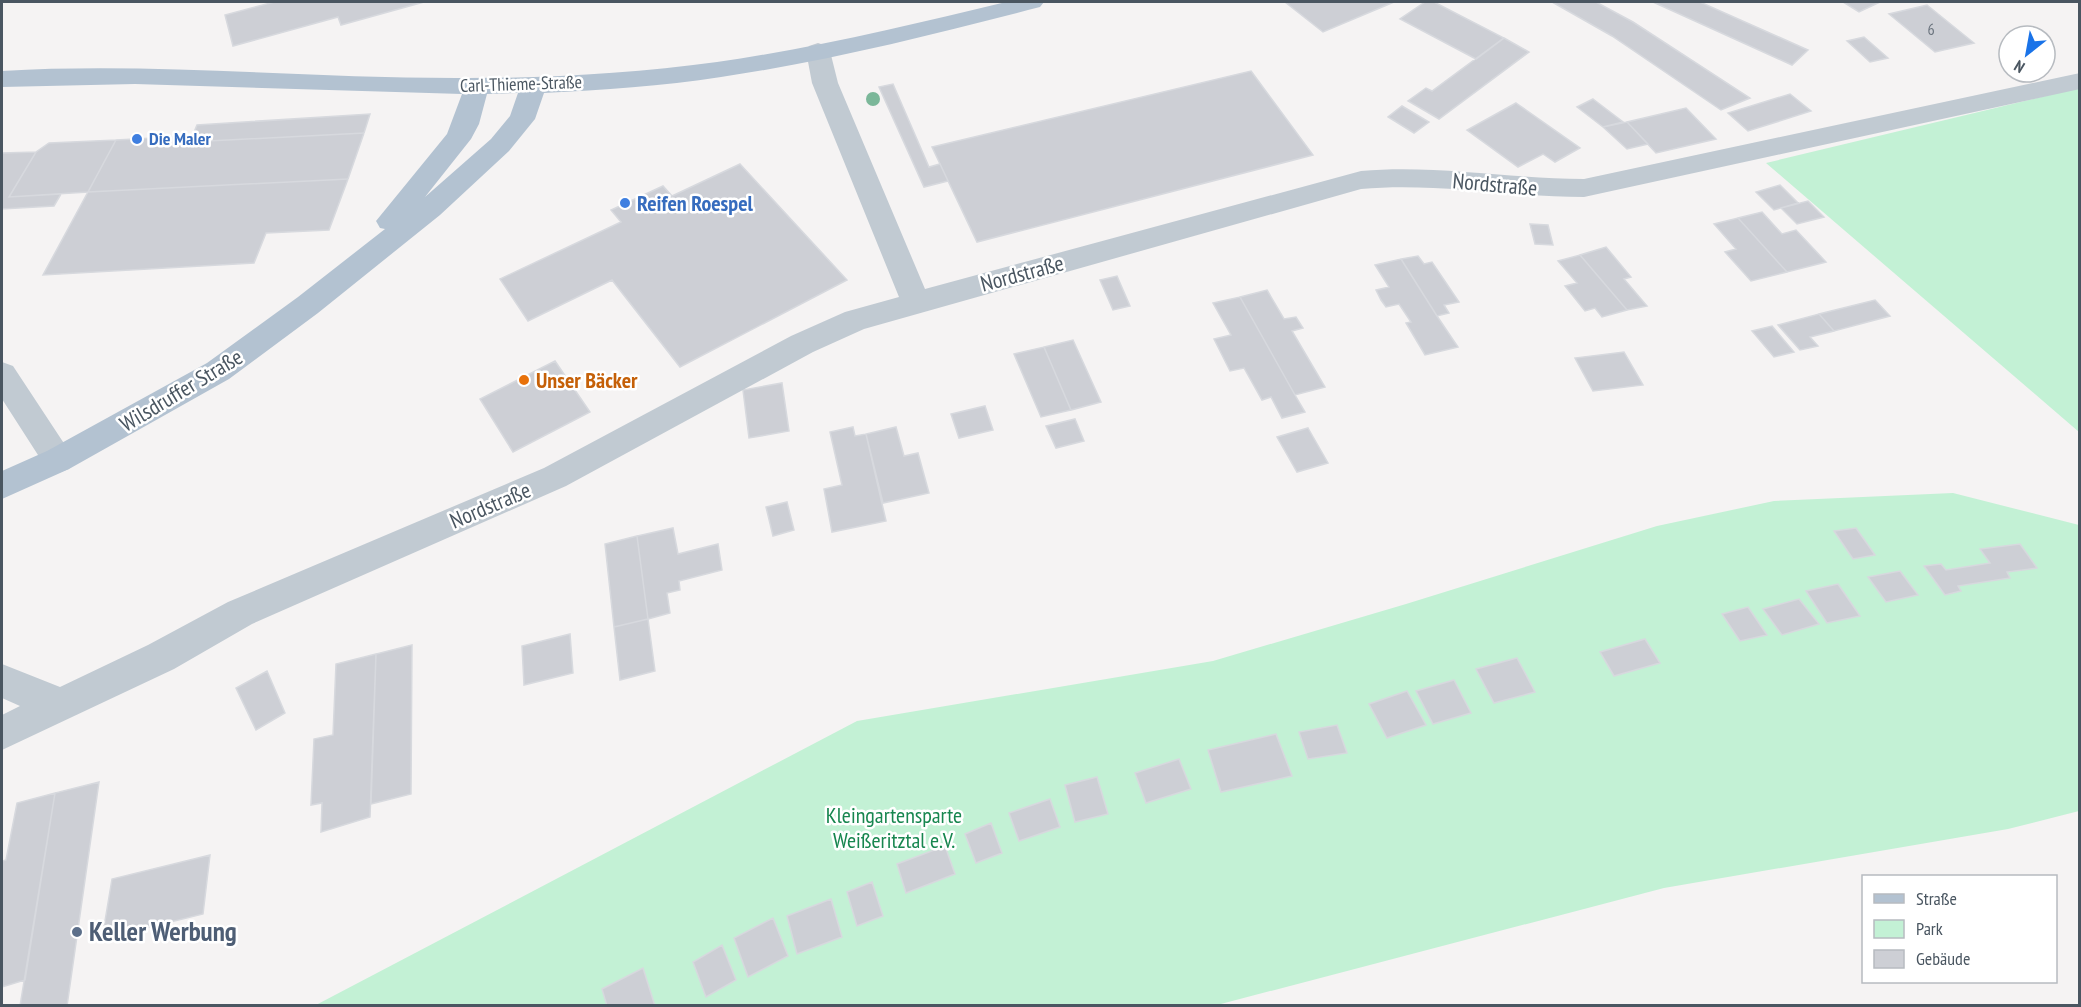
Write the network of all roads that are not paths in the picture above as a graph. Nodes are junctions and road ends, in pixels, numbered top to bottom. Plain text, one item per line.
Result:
1 (1032, 2) edge
2 (818, 51) junction
3 (2, 79) edge
4 (2079, 81) edge
5 (534, 85) junction
6 (477, 86) junction
7 (347, 272) junction
8 (916, 302) junction
9 (2, 374) edge
10 (58, 460) junction
11 (2, 486) edge
12 (2, 681) edge
13 (61, 705) junction
14 (2, 733) edge

1 - 2 main road, Carl-Thieme-Straße
2 - 5 main road, Carl-Thieme-Straße
2 - 8 street
3 - 6 main road, Carl-Thieme-Straße
4 - 8 street, Nordstraße
5 - 6 main road, Carl-Thieme-Straße
5 - 7 main road, Wilsdruffer Straße
6 - 7 main road, Wilsdruffer Straße
7 - 10 main road, Wilsdruffer Straße
8 - 13 street, Nordstraße
9 - 10 street
10 - 11 main road, Wilsdruffer Straße
12 - 13 street
13 - 14 street, Nordstraße

